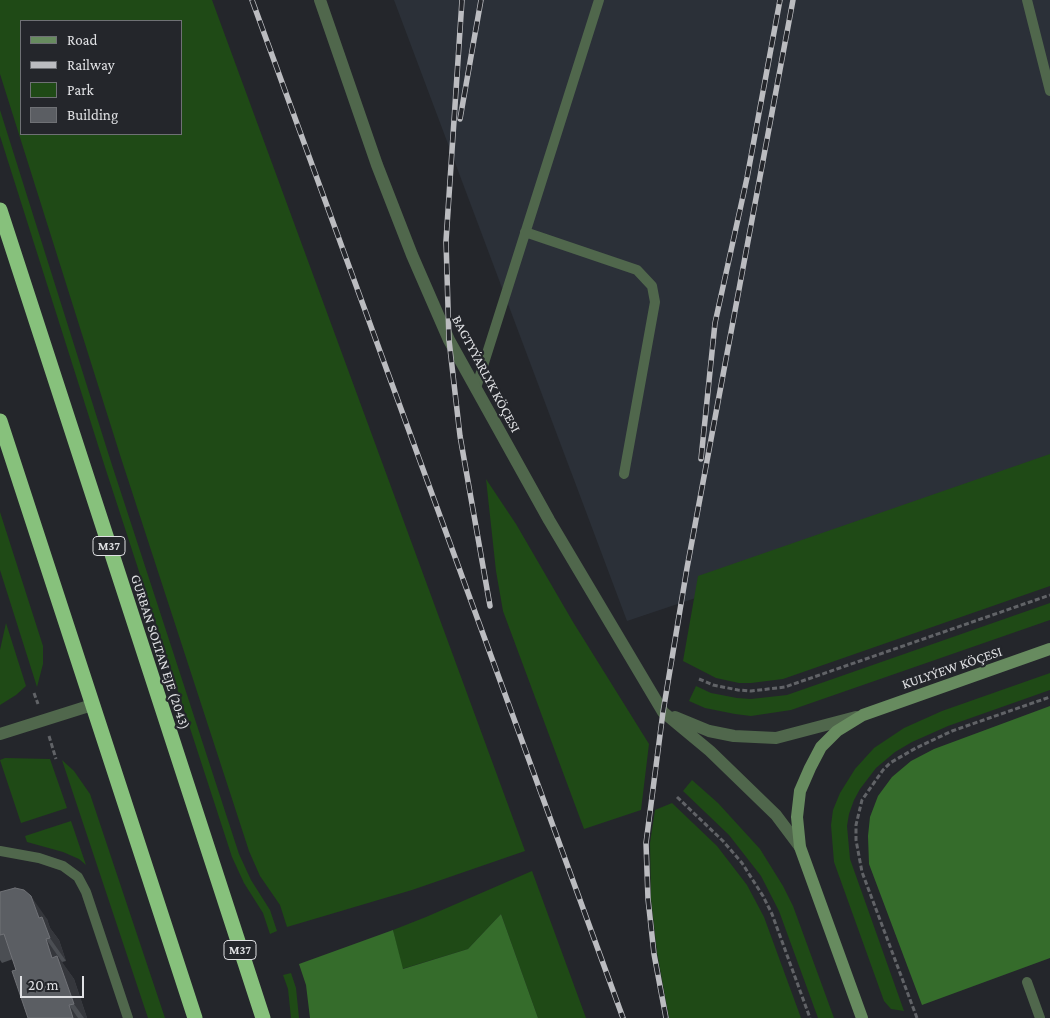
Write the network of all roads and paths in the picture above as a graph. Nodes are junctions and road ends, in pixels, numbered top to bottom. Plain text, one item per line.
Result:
1 (320, 0) edge
2 (599, 0) edge
3 (1028, 0) edge
4 (1050, 91) edge
5 (0, 210) edge
6 (525, 232) junction
7 (476, 388) junction
8 (0, 421) edge
9 (624, 474) dead end
10 (1050, 595) edge
11 (1050, 649) edge
12 (699, 679) dead end
13 (1050, 697) edge
14 (92, 705) junction
15 (664, 712) junction
16 (863, 715) junction
17 (0, 734) edge
18 (677, 797) dead end
19 (800, 847) junction
20 (0, 851) edge
21 (1027, 982) dead end
22 (128, 1018) edge
23 (195, 1018) edge
24 (263, 1018) edge
25 (810, 1018) edge
26 (862, 1018) edge
27 (916, 1018) edge
28 (1040, 1018) edge

1 - 7 street, BAGTYÝARLYK KÖÇESI
2 - 6 lane
3 - 4 lane
5 - 24 highway, GURBAN SOLTAN EJE (2043) / M37
6 - 7 lane
6 - 9 lane
7 - 15 street, BAGTYÝARLYK KÖÇESI
8 - 14 highway
10 - 12 path
11 - 16 street, KULYÝEW KÖÇESI
13 - 27 path
14 - 17 street
14 - 23 highway
15 - 16 street
15 - 19 street, BAGTYÝARLYK KÖÇESI
16 - 19 street, KULYÝEW KÖÇESI
18 - 25 path
19 - 26 street, KULYÝEW KÖÇESI
20 - 22 lane
21 - 28 lane

